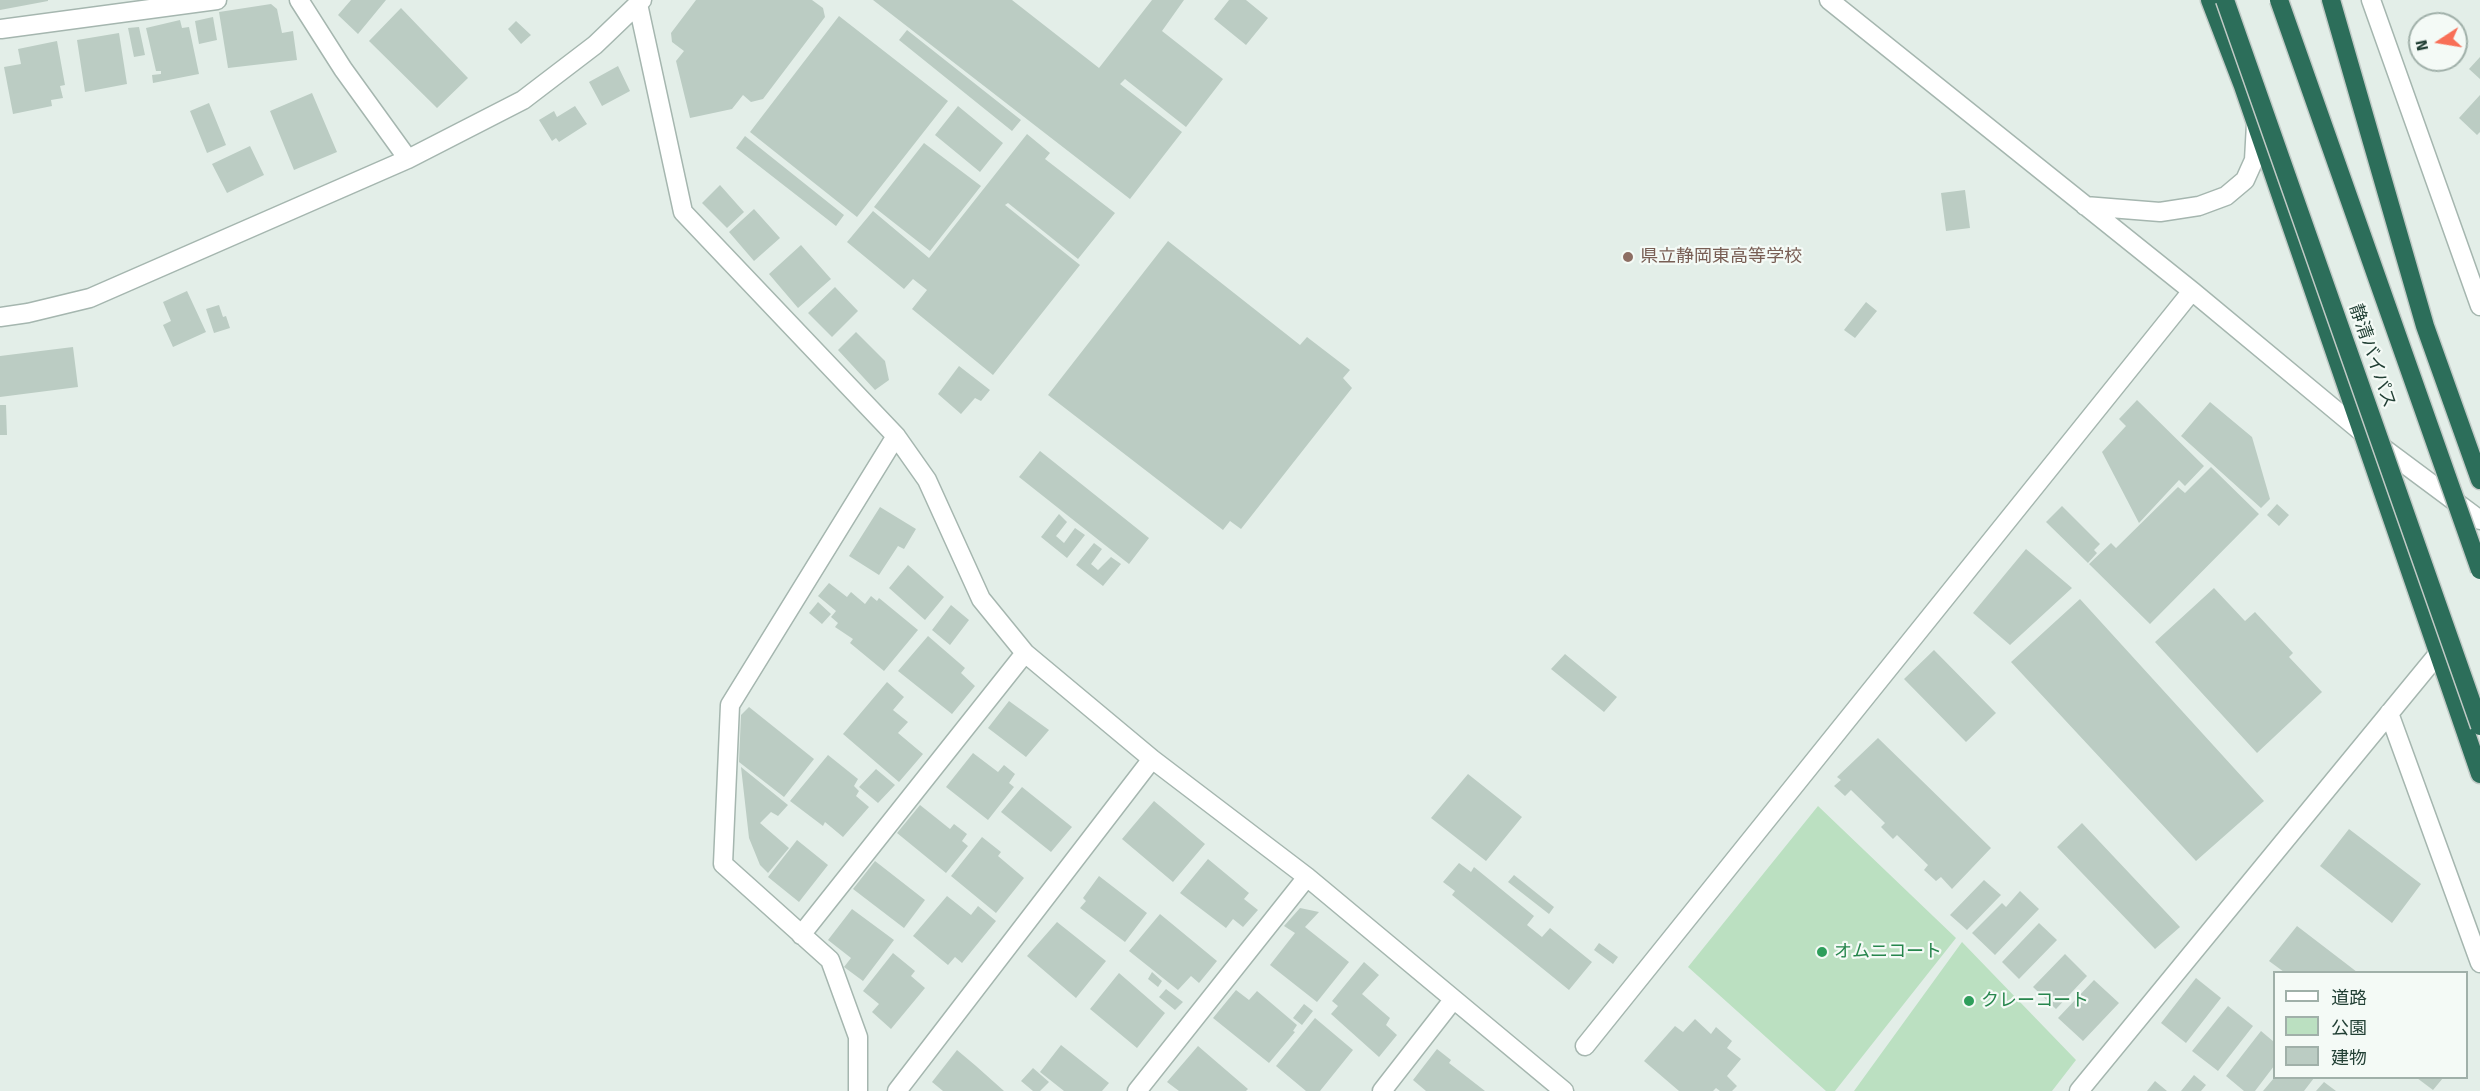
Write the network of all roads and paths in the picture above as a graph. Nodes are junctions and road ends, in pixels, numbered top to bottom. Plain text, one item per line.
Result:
1 (217, 0) edge
2 (299, 0) edge
3 (1829, 0) edge
4 (2204, 0) edge
5 (2210, 0) edge
6 (2225, 0) edge
7 (2279, 0) edge
8 (2372, 0) edge
9 (640, 2) edge
10 (2335, 4) edge
11 (2217, 19) junction
12 (1, 29) edge
13 (2256, 124) junction
14 (408, 159) junction
15 (2085, 206) junction
16 (2192, 291) junction
17 (2480, 306) edge
18 (0, 317) edge
19 (2363, 434) junction
20 (897, 436) junction
21 (2480, 480) edge
22 (2480, 520) edge
23 (2480, 570) edge
24 (1025, 653) junction
25 (2438, 654) junction
26 (2389, 713) junction
27 (2480, 726) edge
28 (1152, 759) junction
29 (2480, 774) edge
30 (1307, 877) junction
31 (801, 935) junction
32 (2480, 963) edge
33 (1453, 1000) junction
34 (1585, 1046) dead end
35 (858, 1091) edge
36 (897, 1091) edge
37 (1137, 1091) edge
38 (1382, 1091) edge
39 (1564, 1091) edge
40 (2079, 1091) edge

1 - 12 street
2 - 14 street
3 - 15 street
4 - 11 street
5 - 11 highway
6 - 27 highway, 静清バイパス, bridge
7 - 23 highway, 静清バイパス, bridge
8 - 17 street
9 - 14 street
9 - 20 street
10 - 21 highway
11 - 13 highway
13 - 15 street
13 - 19 highway
14 - 18 street
15 - 16 street
16 - 19 street
16 - 34 street
19 - 22 street
19 - 25 highway
20 - 24 street
20 - 31 street
24 - 28 street
24 - 31 street
25 - 26 street
25 - 29 highway
26 - 32 street
26 - 40 street
28 - 30 street
28 - 36 street
30 - 33 street
30 - 37 street
31 - 35 street
33 - 38 street
33 - 39 street

